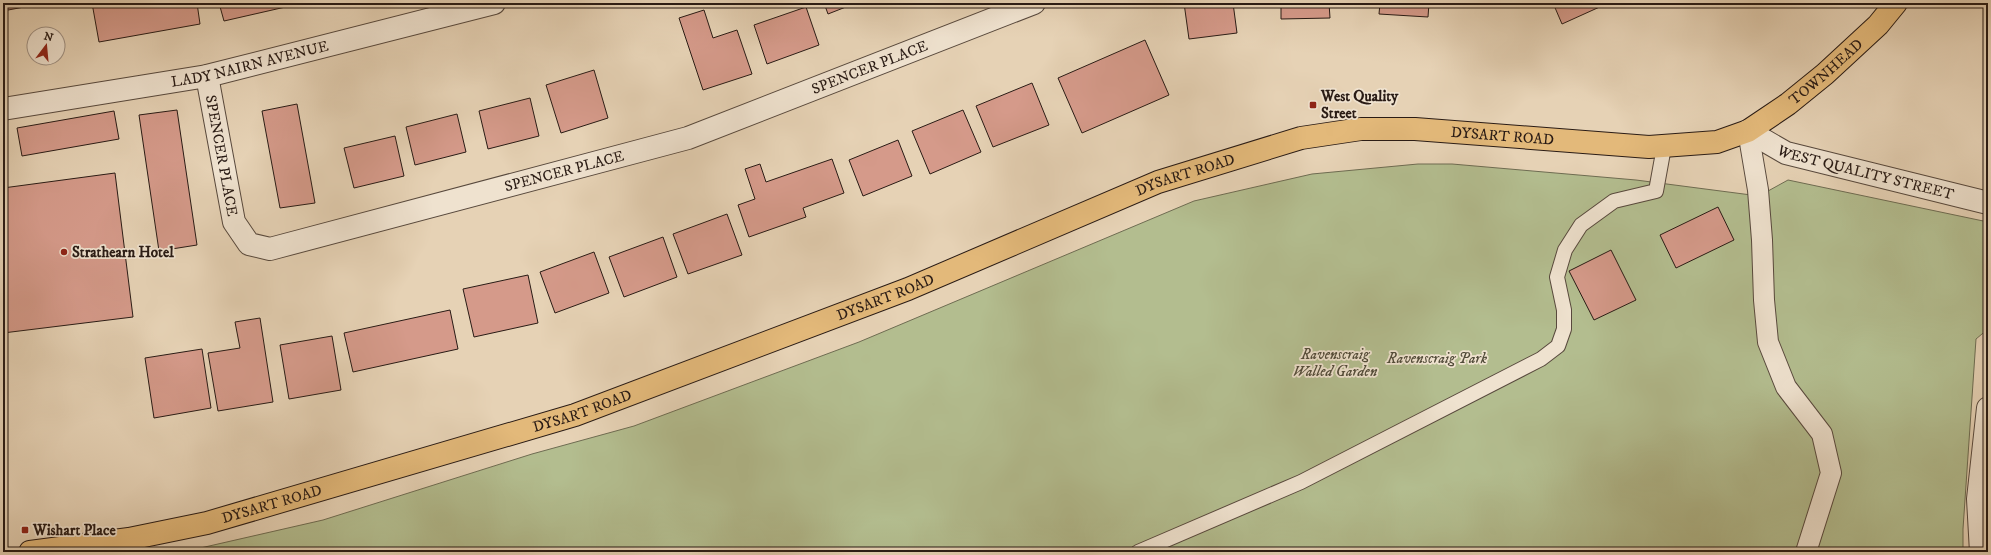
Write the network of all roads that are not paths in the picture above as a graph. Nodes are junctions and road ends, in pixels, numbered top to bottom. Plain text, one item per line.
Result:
1 (494, 3) edge
2 (1034, 3) edge
3 (1896, 3) edge
4 (207, 76) junction
5 (3, 109) edge
6 (1748, 131) junction
7 (1664, 147) junction
8 (1988, 203) edge
9 (1988, 408) edge
10 (30, 552) edge
11 (1138, 552) edge
12 (1806, 552) edge
13 (1981, 552) edge

1 - 4 street, LADY NAIRN AVENUE
2 - 4 street, SPENCER PLACE
3 - 6 main road, TOWNHEAD
4 - 5 street, LADY NAIRN AVENUE
6 - 7 main road, DYSART ROAD
6 - 8 street, WEST QUALITY STREET
6 - 12 street
7 - 10 main road, DYSART ROAD
7 - 11 lane
9 - 13 street

